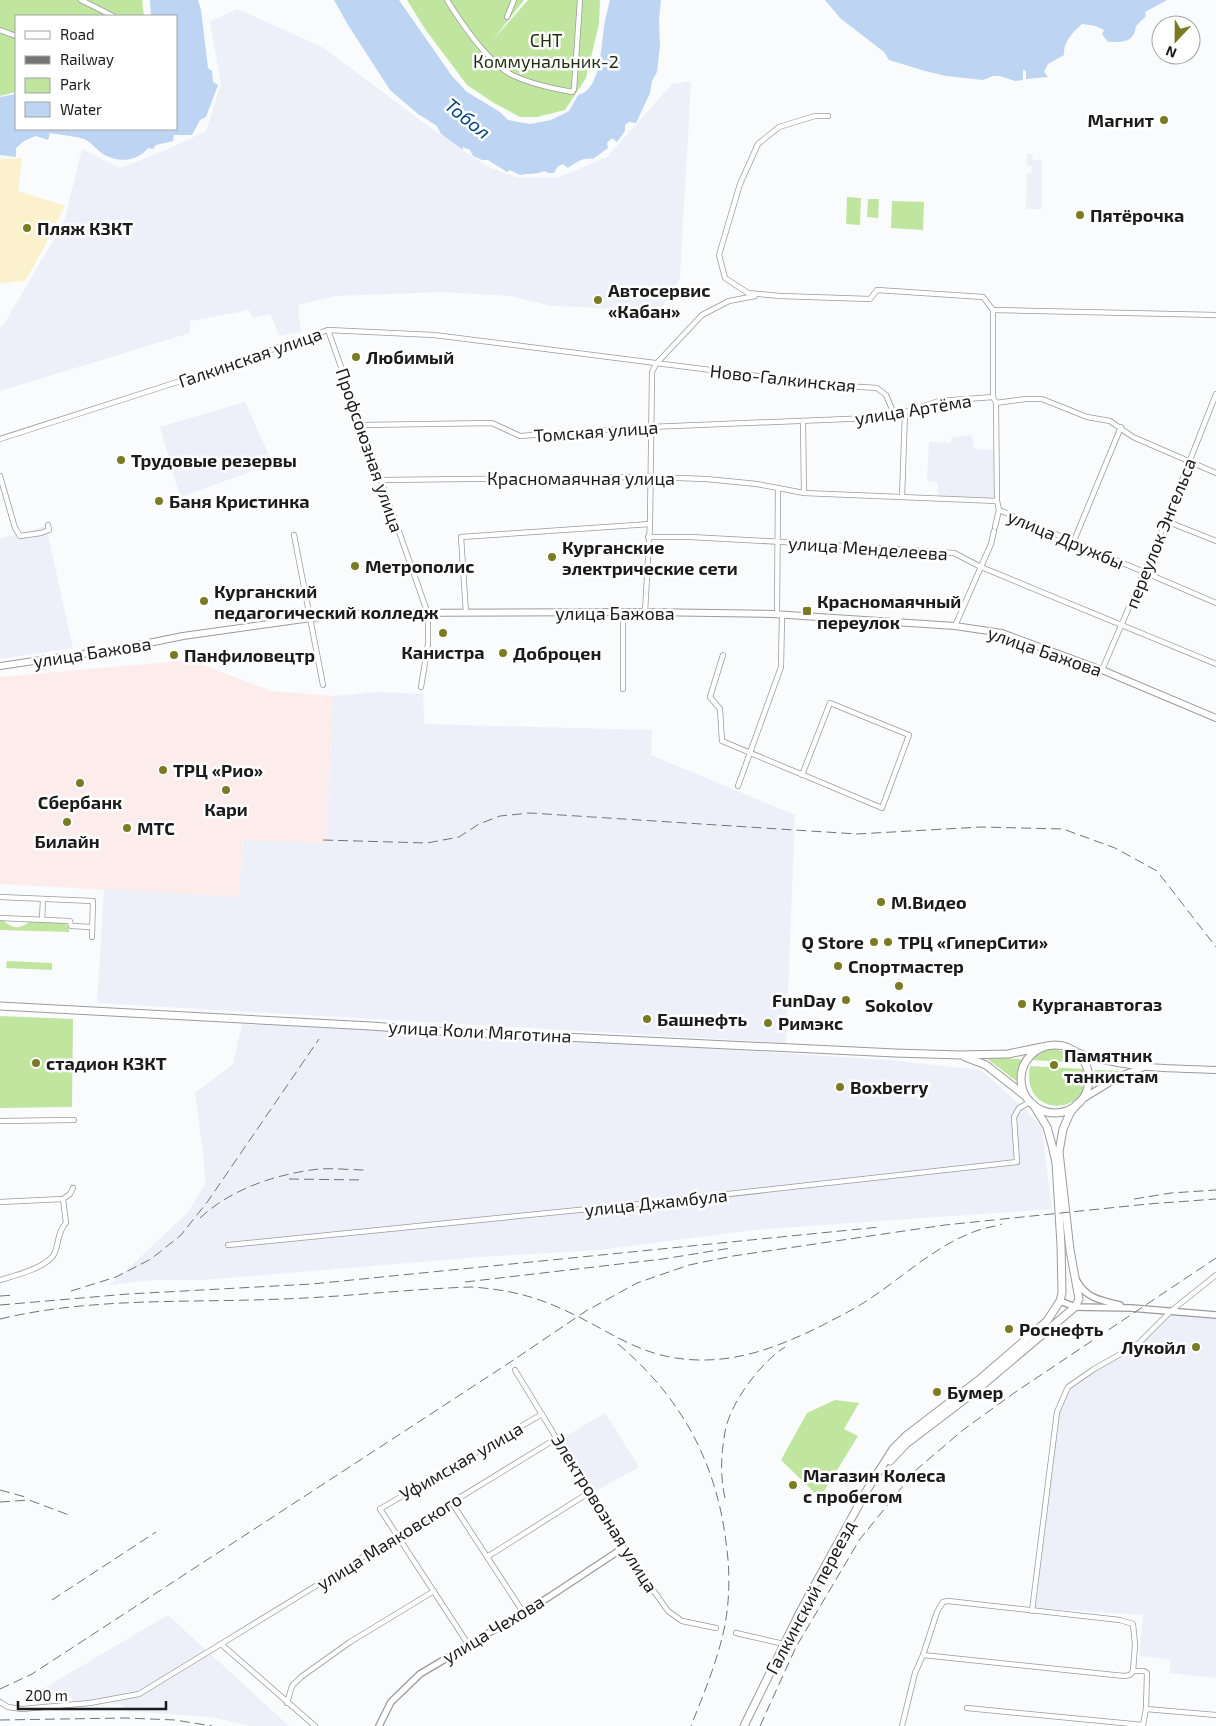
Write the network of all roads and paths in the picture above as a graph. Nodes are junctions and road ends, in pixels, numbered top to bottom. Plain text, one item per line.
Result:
1 (81, 0) edge
2 (447, 0) edge
3 (514, 0) edge
4 (580, 0) edge
5 (111, 15) edge
6 (507, 17) dead end
7 (0, 30) edge
8 (15, 36) edge
9 (828, 116) dead end
10 (760, 294) junction
11 (993, 310) junction
12 (1216, 315) edge
13 (328, 330) junction
14 (656, 364) junction
15 (1216, 395) edge
16 (993, 396) junction
17 (996, 403) junction
18 (905, 412) junction
19 (894, 414) junction
20 (803, 420) junction
21 (362, 425) junction
22 (650, 427) junction
23 (1121, 427) junction
24 (0, 439) edge
25 (1190, 461) junction
26 (1216, 473) edge
27 (0, 476) edge
28 (650, 477) junction
29 (381, 480) junction
30 (779, 488) junction
31 (804, 493) junction
32 (902, 497) junction
33 (997, 501) junction
34 (999, 510) junction
35 (1166, 521) junction
36 (650, 524) junction
37 (48, 525) dead end
38 (294, 535) dead end
39 (648, 537) junction
40 (1216, 540) edge
41 (777, 542) junction
42 (1073, 543) junction
43 (981, 567) junction
44 (1144, 572) junction
45 (1216, 603) edge
46 (645, 612) junction
47 (466, 613) junction
48 (623, 613) junction
49 (428, 614) junction
50 (779, 615) junction
51 (311, 618) junction
52 (955, 626) junction
53 (1122, 626) junction
54 (723, 654) dead end
55 (1216, 664) edge
56 (0, 666) edge
57 (1102, 670) junction
58 (323, 685) dead end
59 (421, 687) dead end
60 (623, 689) dead end
61 (1216, 718) edge
62 (750, 753) junction
63 (802, 775) junction
64 (738, 786) dead end
65 (0, 897) edge
66 (43, 899) junction
67 (0, 918) edge
68 (42, 920) junction
69 (92, 927) junction
70 (92, 937) dead end
71 (0, 1006) edge
72 (1042, 1047) junction
73 (1074, 1051) junction
74 (960, 1055) junction
75 (1145, 1067) junction
76 (1216, 1070) edge
77 (1030, 1101) junction
78 (1079, 1102) junction
79 (74, 1120) dead end
80 (0, 1121) edge
81 (73, 1188) dead end
82 (63, 1198) junction
83 (0, 1202) edge
84 (228, 1245) dead end
85 (1074, 1274) junction
86 (1216, 1274) edge
87 (0, 1280) edge
88 (1060, 1301) junction
89 (1075, 1307) junction
90 (1084, 1308) junction
91 (1131, 1308) junction
92 (1171, 1311) junction
93 (1064, 1315) junction
94 (1216, 1315) edge
95 (515, 1370) dead end
96 (542, 1414) junction
97 (557, 1438) junction
98 (881, 1470) junction
99 (590, 1492) junction
100 (452, 1503) junction
101 (398, 1536) junction
102 (623, 1548) junction
103 (487, 1557) junction
104 (434, 1591) junction
105 (523, 1612) junction
106 (1032, 1612) junction
107 (716, 1628) dead end
108 (736, 1633) dead end
109 (221, 1644) junction
110 (468, 1644) junction
111 (784, 1644) junction
112 (923, 1655) junction
113 (1133, 1671) junction
114 (0, 1702) edge
115 (287, 1703) junction
116 (967, 1708) dead end
117 (1146, 1709) junction
118 (1216, 1715) edge
119 (315, 1726) edge
120 (379, 1726) edge
121 (744, 1726) edge
122 (902, 1726) edge

1 - 5 street
2 - 4 street
3 - 6 street
7 - 8 street
9 - 10 street
10 - 11 street
10 - 14 street
11 - 12 street
11 - 16 street
13 - 14 street, Галкинская улица
13 - 21 street, Профсоюзная улица
13 - 24 street, Галкинская улица
14 - 19 street, Ново-Галкинская
14 - 22 street
15 - 25 street, переулок Энгельса
16 - 17 street
16 - 18 street, улица Артёма
17 - 23 street, улица Артёма
17 - 33 street
18 - 19 street, улица Артёма
18 - 32 street
19 - 20 street, улица Артёма
20 - 22 street, Томская улица
20 - 31 street
21 - 22 street, Томская улица
21 - 29 street, Профсоюзная улица
22 - 28 street
23 - 25 street, улица Артёма
23 - 42 street
25 - 26 street, улица Артёма
25 - 35 street, переулок Энгельса
27 - 37 street
28 - 29 street, Красномаячная улица
28 - 30 street, Красномаячная улица
28 - 36 street
29 - 49 street, Профсоюзная улица
30 - 31 street, улица Дружбы
30 - 41 street
31 - 32 street, улица Дружбы
32 - 33 street, улица Дружбы
33 - 34 street
34 - 42 street, улица Дружбы
34 - 43 street
35 - 40 street
35 - 44 street, переулок Энгельса
36 - 39 street
36 - 47 street
38 - 51 street
39 - 41 street, улица Менделеева
39 - 46 street
41 - 43 street, улица Менделеева
41 - 50 street
42 - 44 street, улица Дружбы
43 - 52 street
43 - 53 street, улица Менделеева
44 - 45 street, улица Дружбы
44 - 53 street, переулок Энгельса
46 - 48 main road, улица Бажова
46 - 50 main road, улица Бажова
47 - 48 main road, улица Бажова
47 - 49 main road, улица Бажова
48 - 60 street
49 - 51 main road, улица Бажова
49 - 59 street, Профсоюзная улица
50 - 52 main road, улица Бажова
50 - 62 street
51 - 56 main road, улица Бажова
51 - 58 street
52 - 57 main road, улица Бажова
53 - 55 street, улица Менделеева
53 - 57 street, переулок Энгельса
54 - 62 street
57 - 61 main road, улица Бажова
62 - 63 street
62 - 64 street
63 - 63 street
65 - 66 street
66 - 68 street
66 - 69 street
67 - 68 street
68 - 69 street
69 - 70 street
71 - 74 main road, улица Коли Мяготина
72 - 73 main road
72 - 74 main road, улица Коли Мяготина
72 - 77 main road
73 - 75 main road
73 - 78 main road
74 - 77 main road, улица Коли Мяготина
75 - 76 main road
75 - 78 main road
77 - 78 main road
77 - 84 street, улица Джамбула
77 - 88 main road, Галкинский переезд
78 - 85 main road
79 - 80 street
81 - 82 street
82 - 83 street
82 - 87 street
85 - 89 main road
85 - 91 street
86 - 92 street
88 - 89 street
88 - 98 main road, Галкинский переезд
89 - 90 street
89 - 93 main road, Галкинский переезд
90 - 91 street
90 - 93 street
91 - 92 street
92 - 94 street
92 - 106 street
93 - 98 main road, Галкинский переезд
95 - 96 street, Электровозная улица
96 - 97 street, Электровозная улица
96 - 101 street, Уфимская улица
97 - 99 street, Электровозная улица
97 - 100 street, улица Маяковского
98 - 111 main road, Галкинский переезд
99 - 102 street, Электровозная улица
99 - 103 street
100 - 101 street, улица Маяковского
100 - 103 street
101 - 104 street
101 - 109 street, улица Маяковского
102 - 105 street, улица Чехова
102 - 107 street, Электровозная улица
103 - 105 street
104 - 110 street
104 - 115 street
105 - 110 street, улица Чехова
106 - 112 street
106 - 113 street
108 - 111 street
109 - 114 street, улица Маяковского
109 - 115 street
110 - 120 street, улица Чехова
111 - 121 main road, Галкинский переезд
112 - 113 street
112 - 122 street
113 - 117 street
115 - 119 street
116 - 117 street
117 - 118 street

